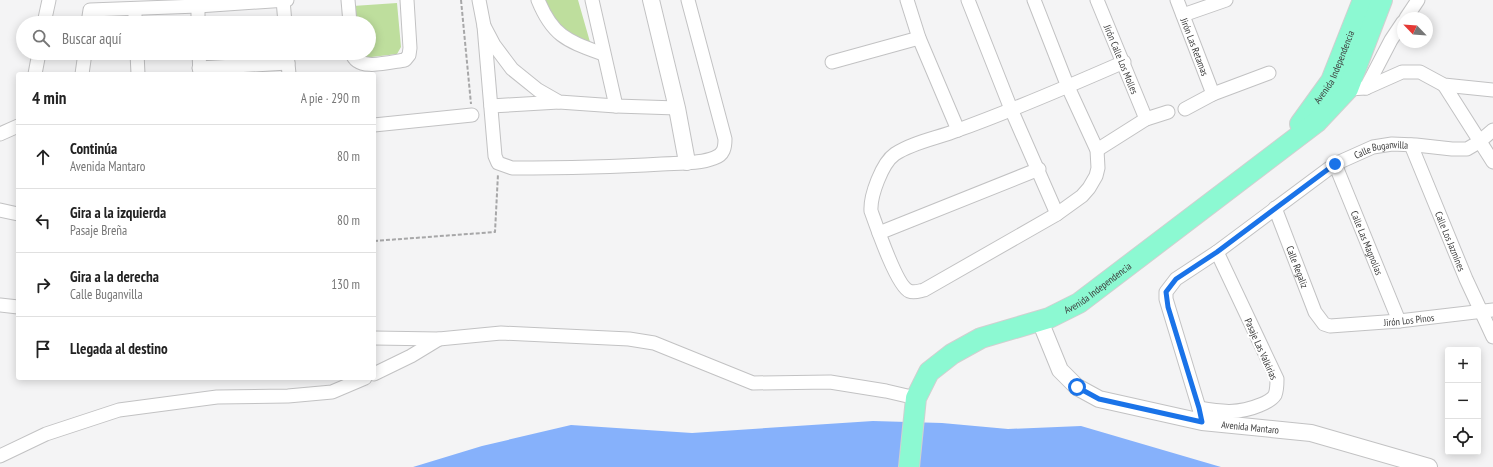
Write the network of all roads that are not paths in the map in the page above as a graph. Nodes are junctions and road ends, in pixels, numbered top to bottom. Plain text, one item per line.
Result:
1 (49, 0) edge
2 (283, 0) edge
3 (287, 0) edge
4 (348, 0) edge
5 (407, 0) edge
6 (479, 0) edge
7 (538, 0) edge
8 (592, 0) edge
9 (650, 0) edge
10 (688, 0) edge
11 (907, 0) edge
12 (968, 0) edge
13 (1034, 0) edge
14 (1097, 0) edge
15 (1177, 0) edge
16 (1226, 0) edge
17 (1363, 0) edge
18 (1382, 0) edge
19 (1418, 0) edge
20 (198, 6) junction
21 (135, 9) junction
22 (1410, 12) edge
23 (1183, 15) junction
24 (46, 16) edge
25 (89, 16) edge
26 (136, 16) edge
27 (198, 16) edge
28 (284, 16) edge
29 (349, 16) edge
30 (484, 26) junction
31 (1397, 31) edge
32 (920, 38) junction
33 (603, 54) junction
34 (38, 60) edge
35 (84, 60) edge
36 (137, 60) edge
37 (199, 60) edge
38 (357, 60) edge
39 (832, 62) dead end
40 (1124, 62) junction
41 (288, 63) edge
42 (200, 71) edge
43 (35, 72) edge
44 (82, 72) edge
45 (138, 72) edge
46 (1269, 73) dead end
47 (1444, 85) junction
48 (1068, 87) junction
49 (1357, 88) junction
50 (1493, 90) edge
51 (1213, 94) junction
52 (559, 102) junction
53 (491, 106) junction
54 (616, 106) junction
55 (677, 108) junction
56 (1011, 109) junction
57 (1185, 109) dead end
58 (1168, 112) dead end
59 (472, 115) road end
60 (1146, 119) junction
61 (376, 124) edge
62 (16, 127) edge
63 (958, 130) junction
64 (1493, 130) edge
65 (0, 134) edge
66 (1479, 142) junction
67 (1411, 145) junction
68 (1282, 148) junction
69 (1097, 150) junction
70 (686, 162) junction
71 (1493, 162) edge
72 (1335, 164) junction
73 (1039, 169) junction
74 (1275, 208) junction
75 (0, 210) edge
76 (16, 214) edge
77 (1057, 214) junction
78 (879, 233) junction
79 (1217, 252) junction
80 (0, 305) edge
81 (16, 307) edge
82 (1487, 311) edge
83 (1040, 321) junction
84 (1399, 321) junction
85 (1324, 324) joint
86 (1493, 337) edge
87 (376, 338) edge
88 (439, 340) junction
89 (376, 373) edge
90 (360, 380) edge
91 (915, 403) junction
92 (1201, 415) junction
93 (0, 456) edge
94 (909, 467) edge
95 (1429, 467) edge

1 - 24 street
2 - 3 street
2 - 20 street
2 - 28 street
4 - 29 street
5 - 38 street
6 - 30 street
7 - 33 street
8 - 33 street
9 - 55 street
10 - 70 street
11 - 32 street
12 - 56 street
13 - 48 street
14 - 40 street, Jirón Calle Los Molles
15 - 23 street, Jirón Las Retamas
16 - 23 street
17 - 68 main road, Avenida Independencia
18 - 49 main road, Avenida Independencia
19 - 22 street
20 - 21 street
20 - 27 street
21 - 25 street
21 - 26 street
23 - 51 street, Jirón Las Retamas
30 - 52 street
30 - 53 street
31 - 49 street
32 - 39 street
32 - 63 street
33 - 54 street
34 - 43 street
35 - 44 street
36 - 45 street
37 - 42 street
40 - 48 street
40 - 60 street, Jirón Calle Los Molles
41 - 42 street
46 - 51 street
47 - 49 street
47 - 50 street
47 - 66 street
48 - 56 street
48 - 69 street
49 - 68 main road, Avenida Independencia
51 - 57 street
52 - 53 street
52 - 54 street
53 - 70 street
54 - 55 street
55 - 70 street
56 - 63 street
56 - 73 street
58 - 60 street
59 - 61 street
60 - 69 street
62 - 65 street
63 - 78 street
64 - 66 street, Calle Buganvilla
66 - 67 street, Calle Buganvilla
66 - 71 street
67 - 72 street, Calle Buganvilla
67 - 82 street, Calle Los Jazmines
68 - 83 main road, Avenida Independencia
69 - 77 street
72 - 74 street, Calle Buganvilla
72 - 84 street, Calle Las Magnolias
73 - 77 street
73 - 78 street
74 - 79 street, Calle Buganvilla
74 - 85 street, Calle Regaliz
75 - 76 street
77 - 78 street
79 - 92 street, Calle Buganvilla
79 - 92 street, Pasaje Las Valkirias
80 - 81 street
82 - 84 street, Jirón Los Pinos
82 - 86 street, Calle Los Jazmines
83 - 91 main road, Avenida Independencia
83 - 92 street, Avenida Mantaro
84 - 85 street, Jirón Los Pinos
87 - 88 street
88 - 89 street
88 - 91 street
90 - 93 street
91 - 94 main road
92 - 95 street, Avenida Mantaro

